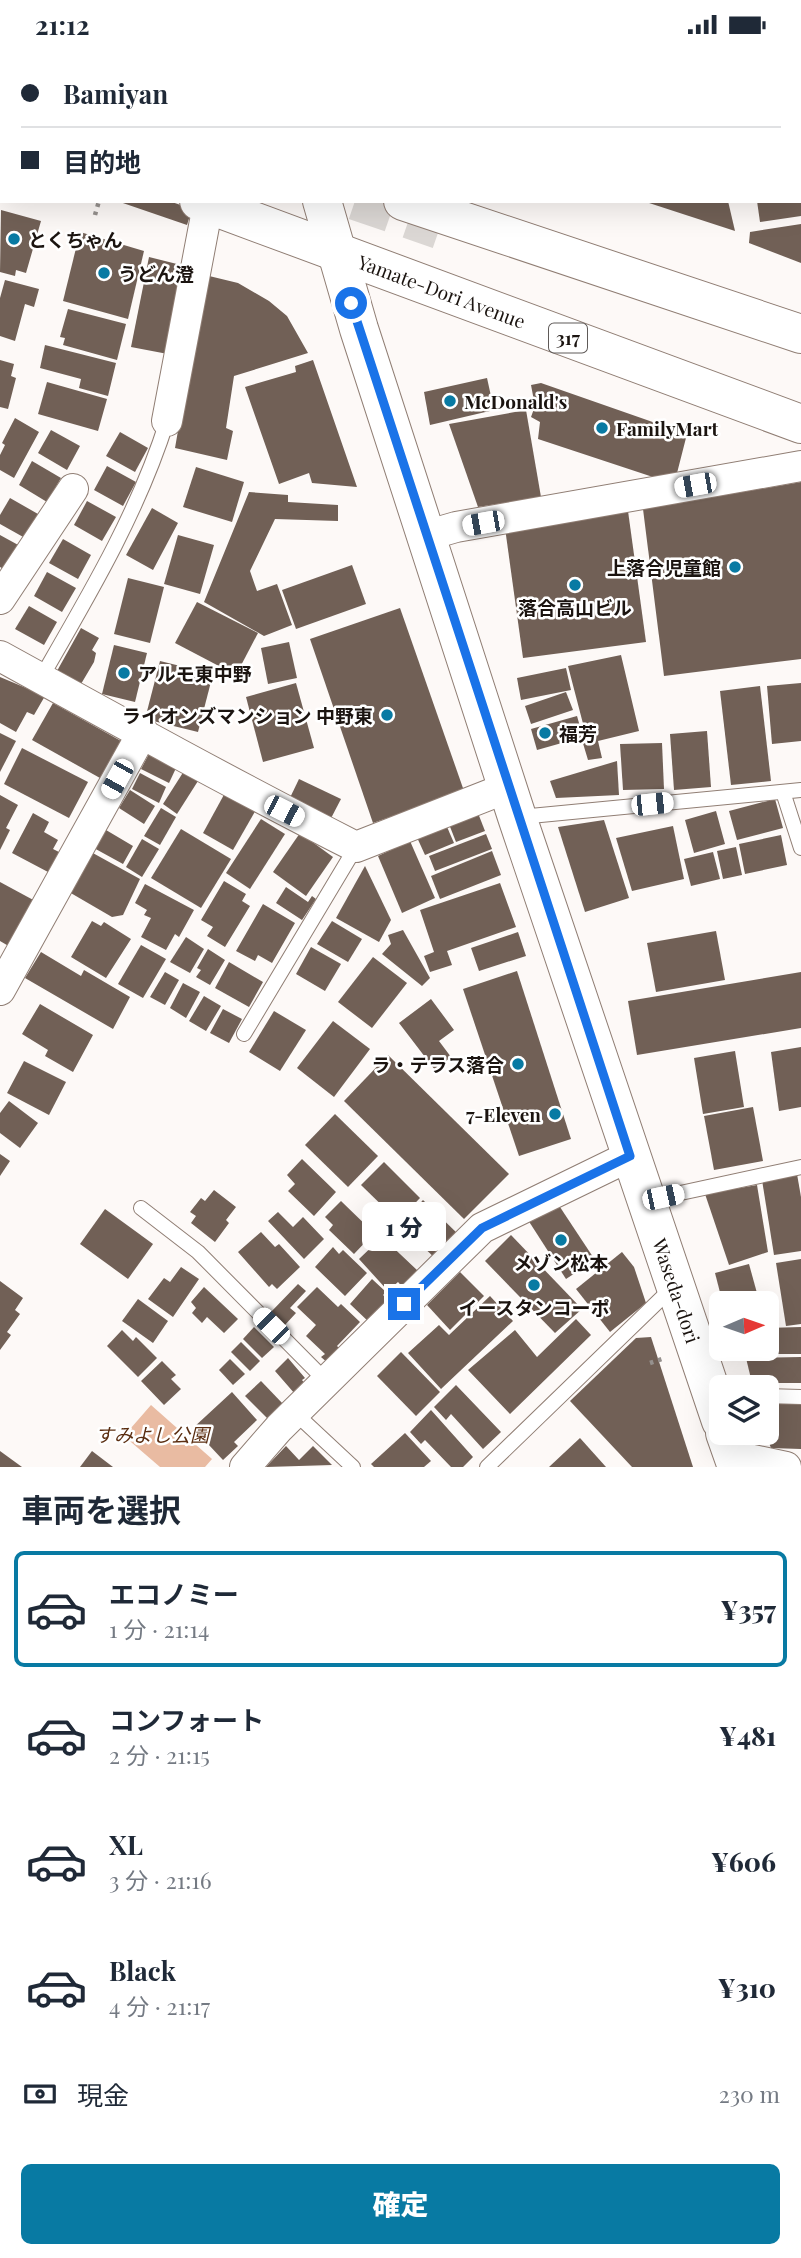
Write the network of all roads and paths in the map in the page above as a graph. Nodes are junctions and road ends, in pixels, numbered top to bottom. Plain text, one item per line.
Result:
1 (98, 203) edge
2 (204, 203) edge
3 (323, 203) edge
4 (408, 203) tunnel mouth
5 (95, 215) dead end
6 (335, 251) junction
7 (801, 334) edge
8 (167, 421) joint
9 (801, 425) edge
10 (801, 466) edge
11 (73, 489) dead end
12 (425, 536) junction
13 (0, 599) edge
14 (0, 656) edge
15 (41, 678) junction
16 (144, 732) junction
17 (801, 790) edge
18 (783, 792) junction
19 (513, 802) junction
20 (356, 847) junction
21 (801, 848) edge
22 (0, 990) edge
23 (244, 1034) dead end
24 (630, 1156) junction
25 (801, 1167) edge
26 (646, 1201) junction
27 (141, 1208) dead end
28 (676, 1284) junction
29 (326, 1381) junction
30 (709, 1381) edge
31 (779, 1396) edge
32 (801, 1397) edge
33 (294, 1412) junction
34 (752, 1445) edge
35 (245, 1467) edge
36 (353, 1467) edge
37 (487, 1467) edge
38 (786, 1467) edge

1 - 5 path
2 - 6 main road, Yamate-Dori Avenue / 317
2 - 8 street
3 - 6 main road, Waseda-dori
4 - 7 main road
6 - 9 main road, Yamate-Dori Avenue / 317
6 - 12 main road, Waseda-dori
8 - 15 lane
10 - 12 street
11 - 13 street
12 - 19 main road, Waseda-dori
14 - 15 street
15 - 16 street
16 - 20 street
16 - 22 street
17 - 18 lane
18 - 19 lane
18 - 21 lane
19 - 20 street
19 - 24 main road, Waseda-dori
20 - 23 lane
24 - 26 main road, Waseda-dori
24 - 29 street
25 - 26 lane
26 - 28 main road, Waseda-dori
27 - 29 lane
28 - 30 main road, Waseda-dori
28 - 37 lane
29 - 33 street
31 - 32 lane
33 - 35 street
33 - 36 lane
34 - 38 street

